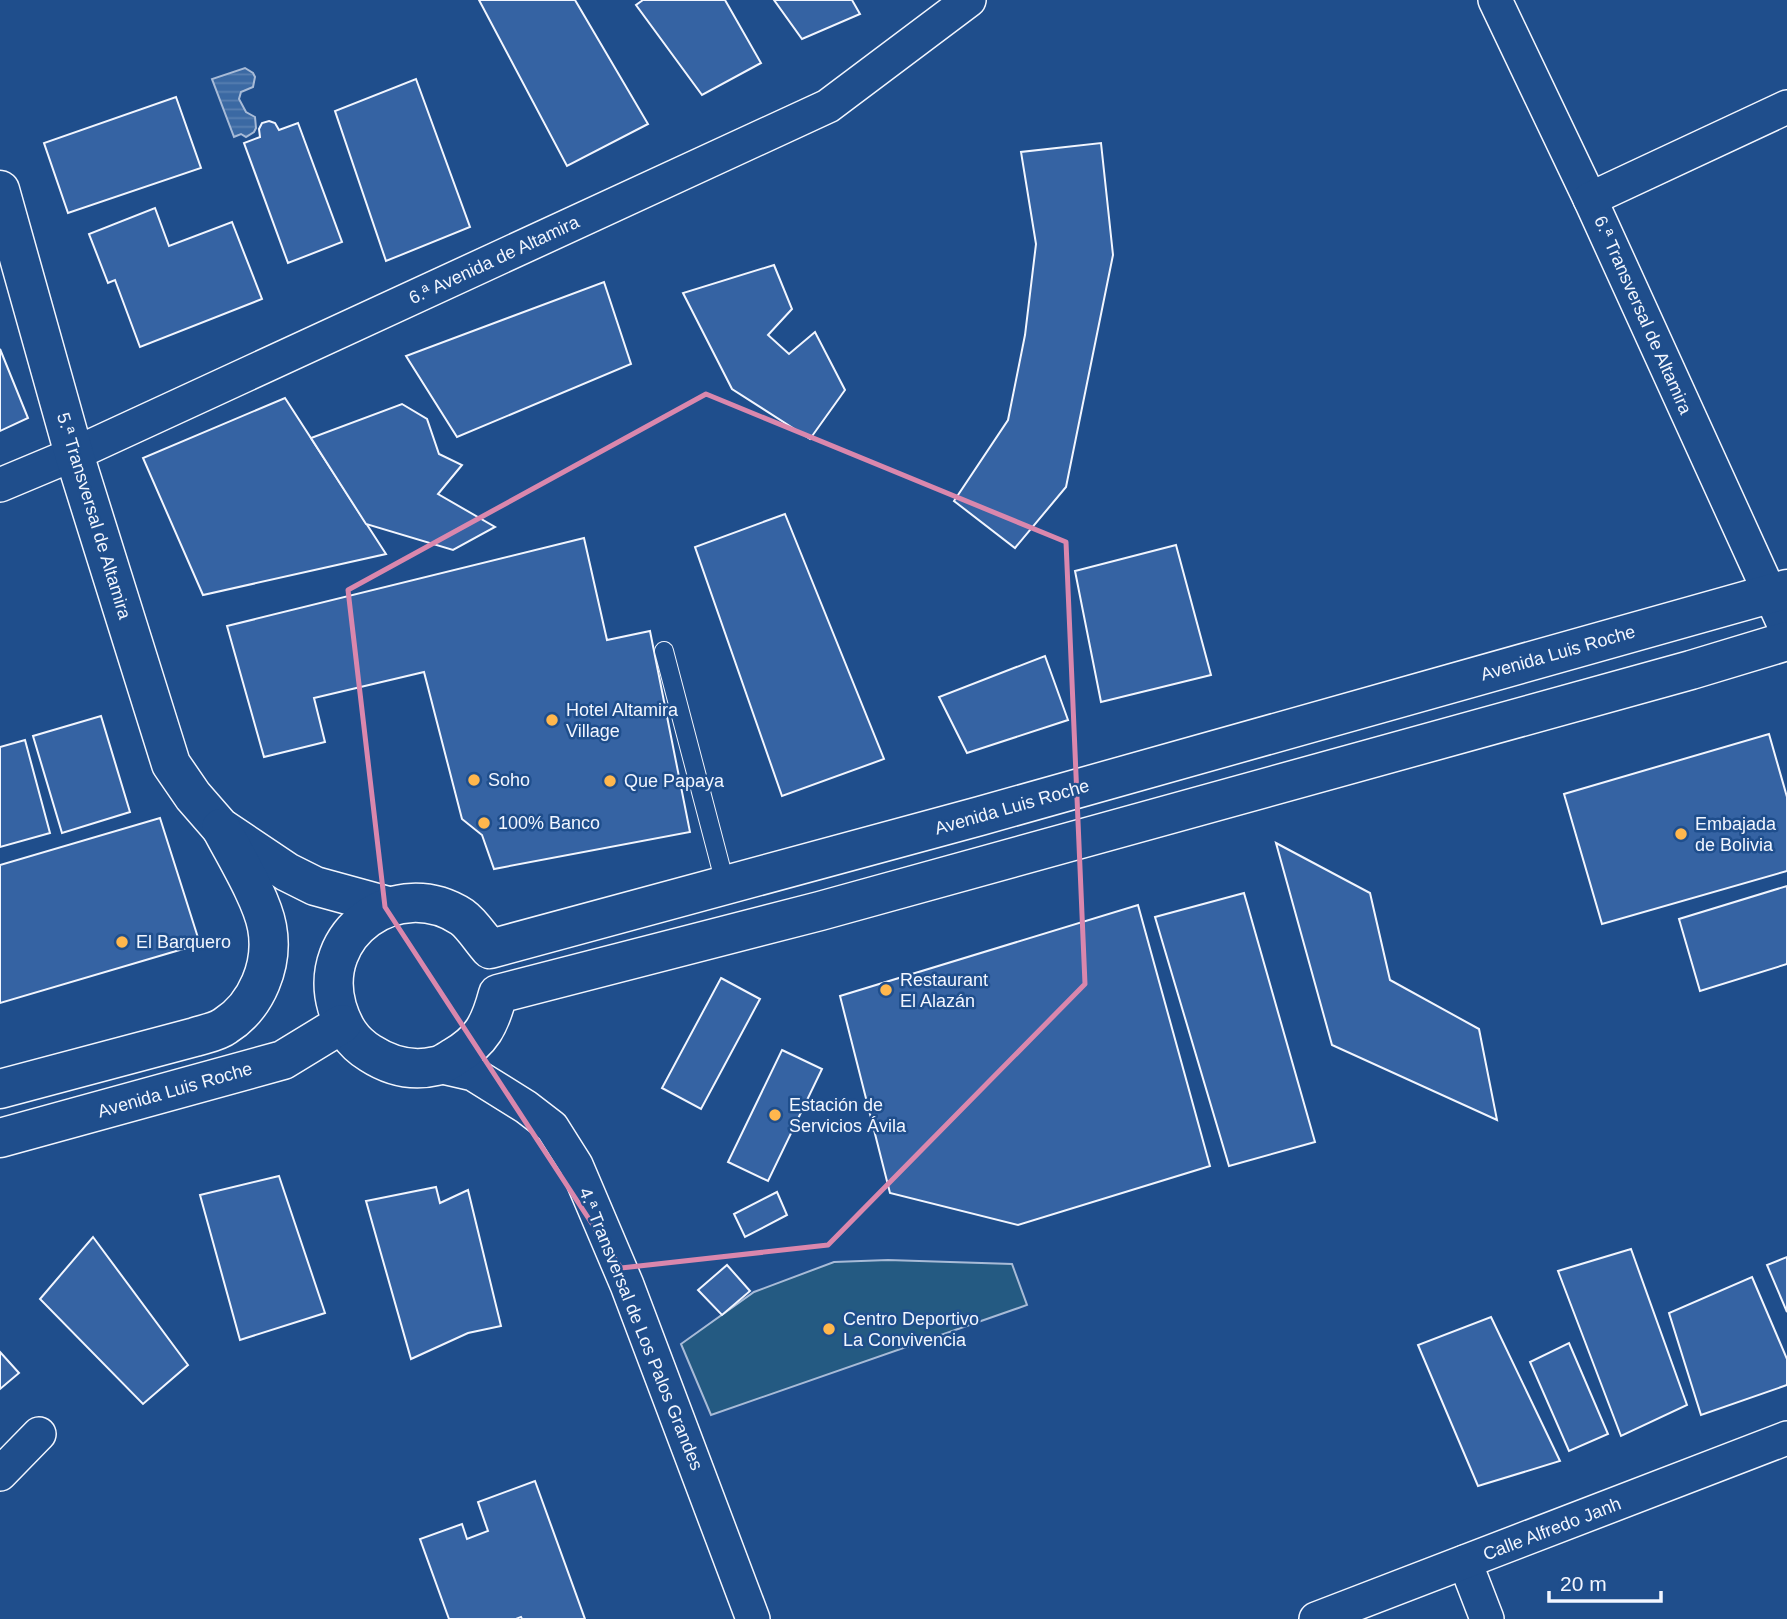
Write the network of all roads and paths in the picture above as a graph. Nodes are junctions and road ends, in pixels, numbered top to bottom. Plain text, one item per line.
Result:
1 (969, 0) edge
2 (1495, 0) edge
3 (1787, 107) edge
4 (0, 190) edge
5 (1590, 199) junction
6 (74, 454) junction
7 (0, 485) edge
8 (1779, 591) edge
9 (1787, 631) edge
10 (1787, 641) edge
11 (664, 651) dead end
12 (220, 827) junction
13 (726, 887) junction
14 (388, 906) junction
15 (342, 1024) junction
16 (438, 1066) junction
17 (0, 1089) edge
18 (0, 1138) edge
19 (39, 1434) dead end
20 (1787, 1438) edge
21 (0, 1474) edge
22 (1465, 1562) junction
23 (753, 1619) edge
24 (1316, 1619) edge
25 (1487, 1619) edge

1 - 6 street, 6.ª Avenida de Altamira
2 - 5 street, 6.ª Transversal de Altamira
3 - 5 street
4 - 6 main road, 5.ª Transversal de Altamira
5 - 8 street, 6.ª Transversal de Altamira
6 - 7 street, 6.ª Avenida de Altamira
6 - 12 main road, 5.ª Transversal de Altamira
8 - 9 street, 6.ª Transversal de Altamira
8 - 13 main road, Avenida Luis Roche
10 - 16 main road, Avenida Luis Roche
11 - 13 lane
12 - 14 main road, 5.ª Transversal de Altamira
12 - 17 main road, 5.ª Transversal de Altamira
13 - 14 main road, Avenida Luis Roche
14 - 15 main road, Avenida Luis Roche
15 - 16 main road, Avenida Luis Roche
15 - 18 main road, Avenida Luis Roche
16 - 23 street, 4.ª Transversal de Los Palos Grandes
19 - 21 street
20 - 22 street, Calle Alfredo Janh
22 - 24 street, Calle Alfredo Janh
22 - 25 street

